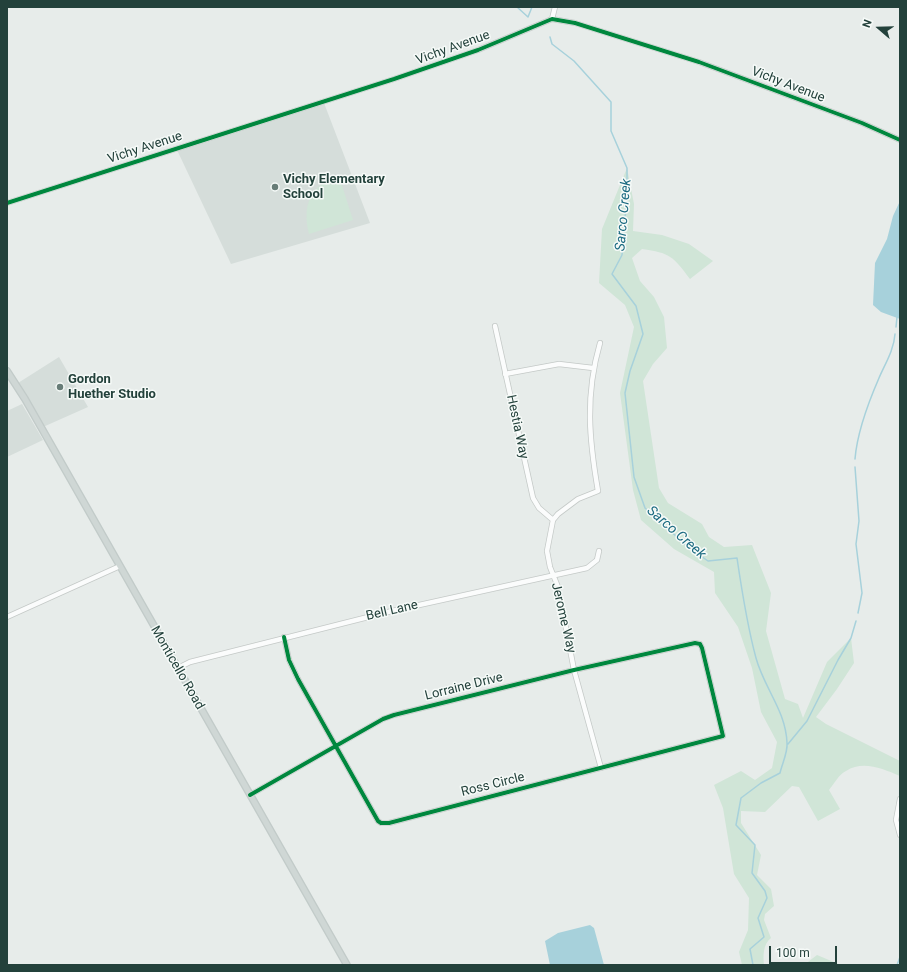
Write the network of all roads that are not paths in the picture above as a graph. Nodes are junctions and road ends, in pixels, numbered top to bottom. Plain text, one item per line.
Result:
1 (555, 7) edge
2 (552, 19) junction
3 (900, 140) edge
4 (7, 203) edge
5 (495, 326) dead end
6 (600, 343) dead end
7 (593, 368) junction
8 (7, 371) edge
9 (505, 374) junction
10 (553, 520) junction
11 (599, 551) dead end
12 (120, 566) junction
13 (553, 575) junction
14 (7, 617) edge
15 (284, 637) junction
16 (700, 644) joint
17 (178, 668) junction
18 (574, 670) junction
19 (335, 747) junction
20 (600, 768) junction
21 (250, 795) junction
22 (900, 799) edge
23 (900, 835) edge
24 (347, 965) edge

1 - 2 street
2 - 3 street, Vichy Avenue
2 - 4 street, Vichy Avenue
5 - 9 street, Hestia Way
6 - 7 street
7 - 9 street
7 - 10 street
8 - 12 main road, Monticello Road
9 - 10 street, Hestia Way
10 - 13 street, Jerome Way
11 - 13 street, Bell Lane
12 - 14 street
12 - 17 main road, Monticello Road
13 - 15 street, Bell Lane
13 - 18 street, Jerome Way
15 - 17 street, Bell Lane
15 - 19 street, Ross Circle
16 - 18 street, Lorraine Drive
16 - 20 street, Ross Circle
17 - 21 main road, Monticello Road
18 - 19 street, Lorraine Drive
18 - 20 street, Jerome Way
19 - 20 street, Ross Circle
19 - 21 street, Lorraine Drive
21 - 24 main road, Monticello Road
22 - 23 street

